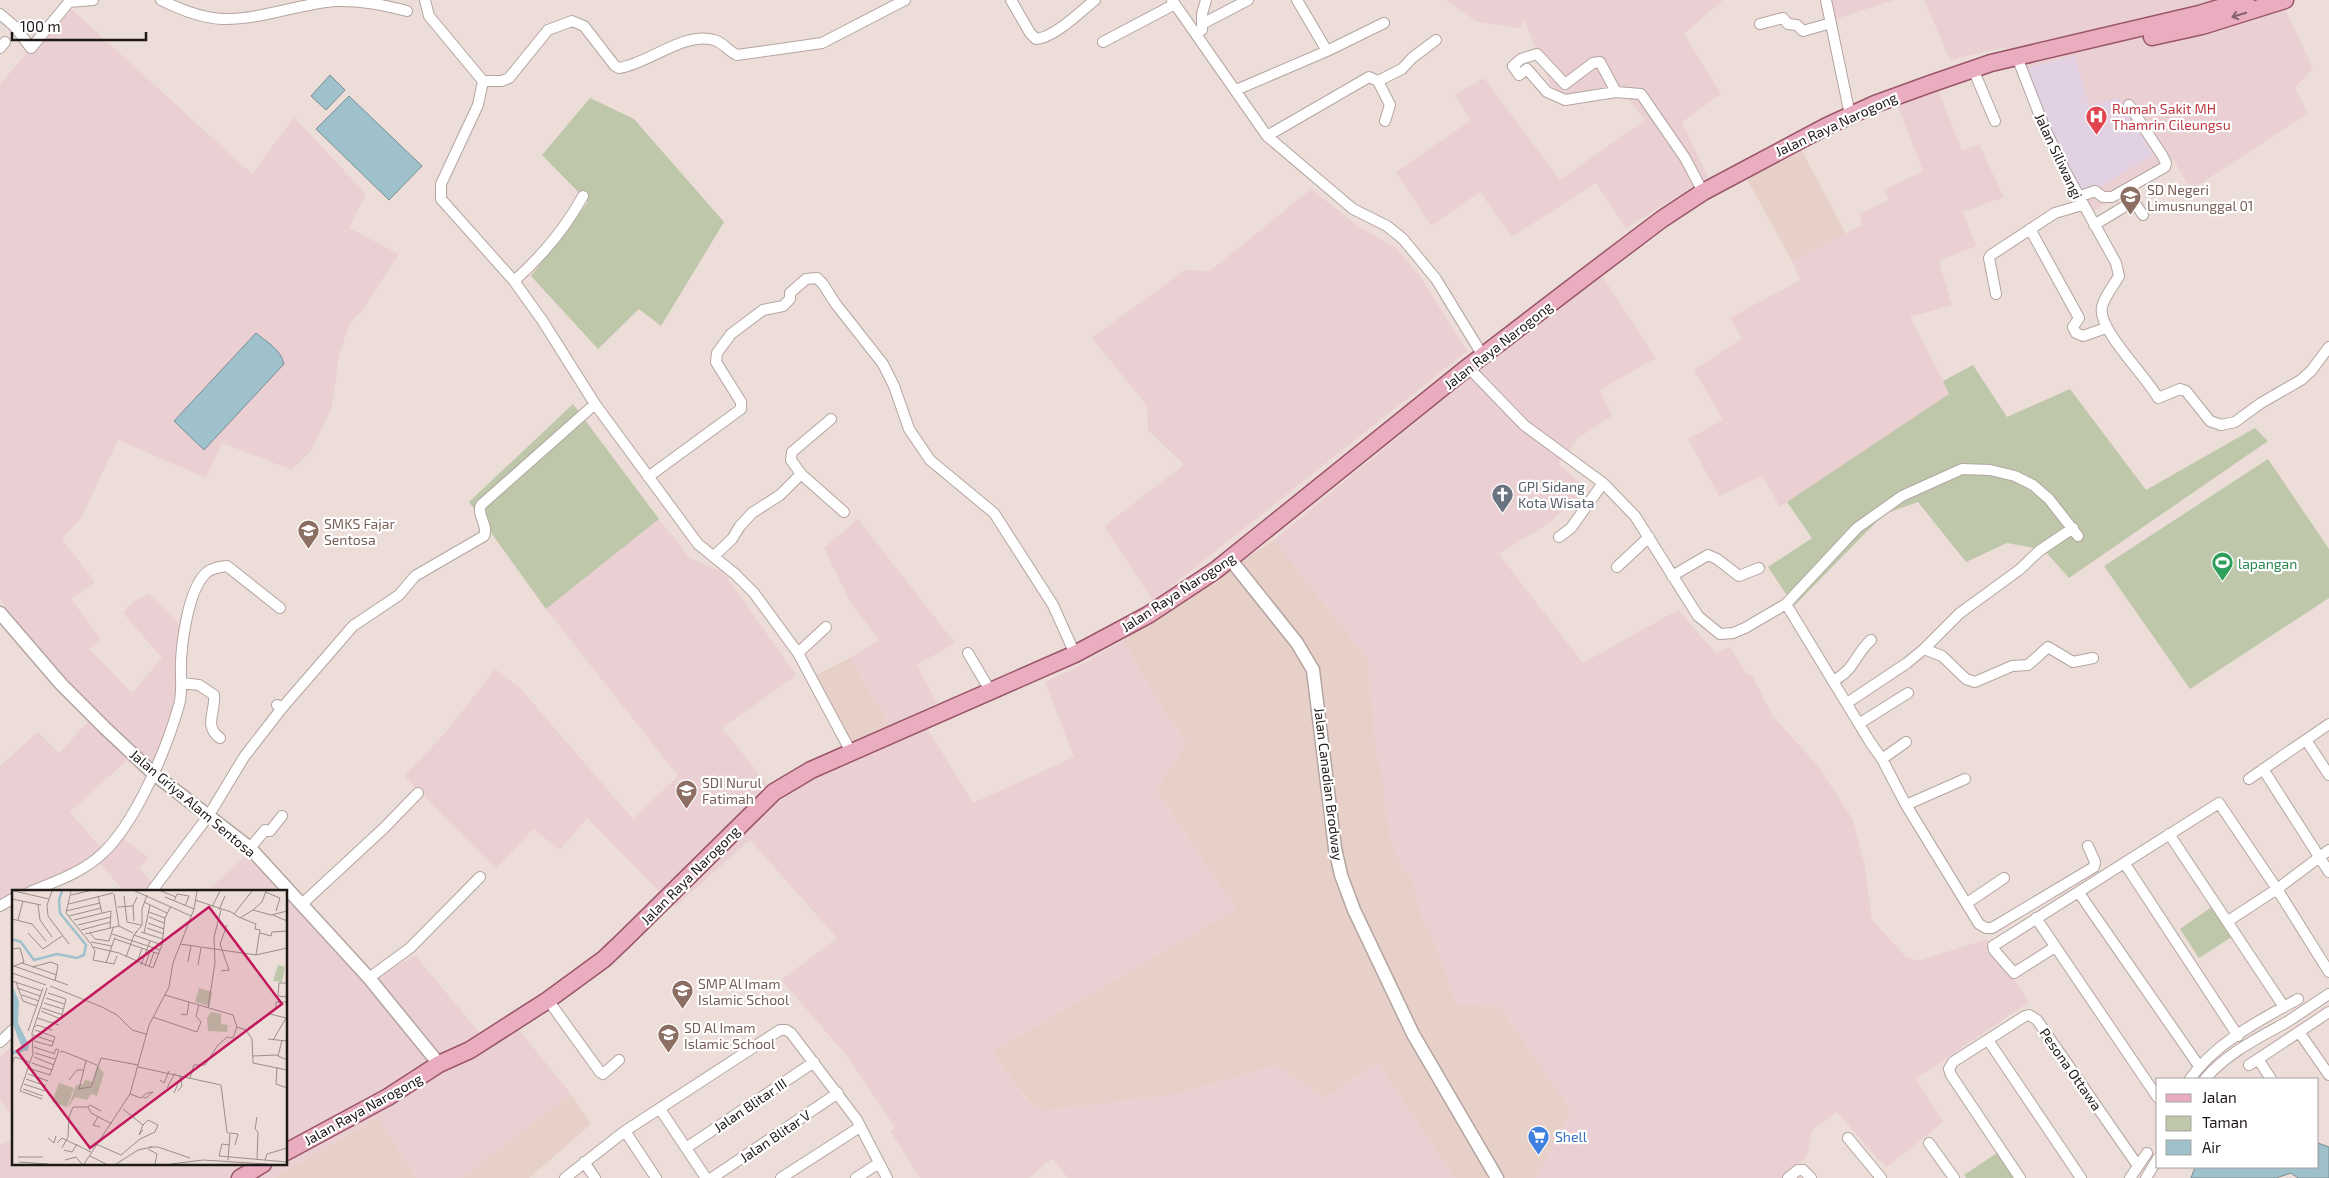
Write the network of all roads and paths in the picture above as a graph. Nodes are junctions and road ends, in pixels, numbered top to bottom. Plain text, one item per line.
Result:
1 (93, 0) edge
2 (161, 0) edge
3 (425, 0) edge
4 (905, 0) edge
5 (1011, 0) edge
6 (1095, 0) edge
7 (1206, 0) edge
8 (1248, 0) edge
9 (1297, 0) edge
10 (1826, 0) edge
11 (2246, 0) edge
12 (2285, 0) edge
13 (1174, 2) edge
14 (1233, 3) edge
15 (2264, 3) edge
16 (407, 11) dead end
17 (0, 14) edge
18 (1384, 23) dead end
19 (1831, 23) junction
20 (1202, 24) junction
21 (1760, 24) dead end
22 (1436, 40) dead end
23 (1103, 42) dead end
24 (1202, 46) junction
25 (1327, 51) junction
26 (2046, 52) junction
27 (2017, 57) junction
28 (1974, 69) junction
29 (483, 81) junction
30 (1378, 81) junction
31 (1236, 90) junction
32 (1616, 92) junction
33 (2129, 105) dead end
34 (1850, 116) junction
35 (1385, 121) dead end
36 (1995, 121) dead end
37 (1267, 136) junction
38 (1703, 192) junction
39 (584, 196) dead end
40 (2080, 201) junction
41 (2143, 215) dead end
42 (2094, 225) junction
43 (2030, 229) junction
44 (514, 281) junction
45 (1996, 294) dead end
46 (2106, 328) junction
47 (2329, 347) edge
48 (1483, 356) junction
49 (1468, 367) junction
50 (595, 404) junction
51 (831, 419) dead end
52 (801, 474) junction
53 (648, 476) junction
54 (1603, 483) junction
55 (844, 512) dead end
56 (1649, 537) junction
57 (1559, 538) dead end
58 (714, 556) junction
59 (1230, 560) junction
60 (1616, 567) dead end
61 (1759, 568) dead end
62 (1672, 576) junction
63 (1786, 604) junction
64 (280, 608) dead end
65 (0, 613) edge
66 (826, 627) dead end
67 (1871, 640) dead end
68 (1924, 648) junction
69 (798, 653) junction
70 (968, 653) dead end
71 (1075, 654) junction
72 (2093, 658) dead end
73 (1833, 681) junction
74 (182, 682) junction
75 (991, 692) junction
76 (1908, 693) dead end
77 (1847, 704) junction
78 (1860, 723) junction
79 (2329, 724) edge
80 (220, 738) dead end
81 (2306, 740) junction
82 (1906, 742) dead end
83 (852, 752) junction
84 (1882, 759) junction
85 (2263, 769) junction
86 (154, 774) junction
87 (2329, 775) edge
88 (1964, 779) dead end
89 (2249, 779) dead end
90 (418, 792) dead end
91 (1906, 805) junction
92 (209, 815) junction
93 (282, 816) dead end
94 (2169, 834) junction
95 (2088, 846) dead end
96 (250, 848) junction
97 (2329, 850) edge
98 (2319, 856) junction
99 (2125, 864) junction
100 (2329, 872) edge
101 (480, 877) dead end
102 (2004, 878) dead end
103 (2277, 889) junction
104 (35, 890) edge
105 (153, 890) edge
106 (2079, 893) junction
107 (12, 899) edge
108 (1967, 903) junction
109 (302, 904) junction
110 (0, 906) edge
111 (2036, 918) junction
112 (2228, 921) junction
113 (2055, 947) junction
114 (2329, 972) edge
115 (369, 978) junction
116 (2329, 994) edge
117 (2298, 999) dead end
118 (548, 1000) junction
119 (2284, 1007) junction
120 (2329, 1012) edge
121 (12, 1030) edge
122 (2300, 1032) junction
123 (2238, 1036) junction
124 (1988, 1040) junction
125 (0, 1042) edge
126 (2258, 1059) junction
127 (619, 1060) dead end
128 (814, 1062) junction
129 (439, 1064) junction
130 (2249, 1065) dead end
131 (2199, 1066) junction
132 (2329, 1075) edge
133 (2191, 1078) edge
134 (2206, 1078) edge
135 (2270, 1078) edge
136 (838, 1093) junction
137 (2156, 1095) edge
138 (660, 1109) junction
139 (860, 1127) junction
140 (624, 1131) junction
141 (1848, 1138) dead end
142 (1929, 1143) dead end
143 (686, 1148) junction
144 (288, 1150) edge
145 (2147, 1153) dead end
146 (2156, 1161) edge
147 (584, 1162) junction
148 (879, 1163) junction
149 (261, 1166) edge
150 (2138, 1166) junction
151 (240, 1178) edge
152 (566, 1178) edge
153 (595, 1178) edge
154 (656, 1178) edge
155 (706, 1178) edge
156 (712, 1178) edge
157 (781, 1178) edge
158 (856, 1178) edge
159 (887, 1178) edge
160 (1497, 1178) edge
161 (1788, 1178) edge
162 (1811, 1178) edge
163 (1881, 1178) edge
164 (1954, 1178) edge
165 (2020, 1178) edge
166 (2081, 1178) edge
167 (2130, 1178) edge
168 (2146, 1178) edge

1 - 17 street
2 - 16 street
3 - 29 street
4 - 29 street
5 - 6 street
7 - 20 street
8 - 14 street
9 - 25 street
10 - 19 street
11 - 26 main road, Jalan Raya Narogong
12 - 15 main road, Jalan Raya Narogong
13 - 23 street
13 - 24 street
14 - 20 street
15 -> 26 main road, Jalan Raya Narogong
18 - 25 street
19 - 21 street
19 - 34 street
20 - 24 street
22 - 30 street
24 - 31 street
25 - 31 street
26 - 27 main road, Jalan Raya Narogong
27 - 28 main road, Jalan Raya Narogong
27 - 40 street, Jalan Siliwangi
28 - 34 main road, Jalan Raya Narogong
28 - 36 street
29 - 44 street
30 - 35 street
30 - 37 street
31 - 37 street
32 - 32 street
32 - 38 street
33 - 40 street
34 - 38 main road, Jalan Raya Narogong
37 - 48 street
38 - 48 main road, Jalan Raya Narogong
39 - 44 street
40 - 42 street
40 - 43 street, Jalan Siliwangi
41 - 42 street
42 - 46 street
43 - 45 street, Jalan Siliwangi
43 - 46 street
44 - 50 street
46 - 47 street
48 - 49 main road, Jalan Raya Narogong
49 - 54 street
49 - 59 main road, Jalan Raya Narogong
50 - 53 street
50 - 92 street
51 - 52 street
52 - 55 street
52 - 58 street
53 - 58 street
53 - 71 street
54 - 56 street
54 - 57 street
56 - 60 street
56 - 62 street
58 - 69 street
59 - 71 main road, Jalan Raya Narogong
59 - 160 street, Jalan Canadian Brodway
61 - 62 street
62 - 63 street
63 - 68 street
63 - 73 street
64 - 74 street
65 - 86 street, Jalan Griya Alam Sentosa
66 - 69 street
67 - 73 street
68 - 72 street
68 - 77 street
69 - 83 street
70 - 75 street
71 - 75 main road, Jalan Raya Narogong
73 - 77 street
74 - 80 street
74 - 86 street
75 - 83 main road, Jalan Raya Narogong
76 - 78 street
77 - 78 street
78 - 84 street
79 - 81 street
81 - 85 street
81 - 87 street
82 - 84 street
83 - 118 main road, Jalan Raya Narogong
84 - 91 street
85 - 89 street
85 - 98 street
86 - 92 street, Jalan Griya Alam Sentosa
86 - 104 street
88 - 91 street
90 - 109 street
91 - 108 street
92 - 96 street, Jalan Griya Alam Sentosa
92 - 105 street
93 - 96 street
94 - 99 street
94 - 103 street
94 - 112 street
95 - 108 street
96 - 109 street, Jalan Griya Alam Sentosa
97 - 98 street
98 - 100 street
98 - 103 street
99 - 106 street
99 - 123 street
101 - 115 street
102 - 108 street
103 - 112 street
103 - 114 street
106 - 111 street
106 - 131 street
107 - 110 street
109 - 115 street, Jalan Griya Alam Sentosa
111 - 113 street
111 - 113 street
112 - 119 street
113 - 137 street
115 - 129 street, Jalan Griya Alam Sentosa
116 - 134 street
117 - 119 street
118 - 127 street
118 - 129 main road, Jalan Raya Narogong
119 - 123 street
120 - 122 street
121 - 125 street
122 - 126 street
122 - 132 street
123 - 131 street
124 - 150 street, Pesona Ottawa
124 - 165 street, Pesona Ottawa
124 - 166 street
126 - 130 street
126 - 135 street
128 - 136 street
128 - 138 street
128 - 143 street, Jalan Blitar III
129 - 144 main road, Jalan Raya Narogong
131 - 133 street
136 - 139 street
136 - 156 street, Jalan Blitar V
138 - 140 street
138 - 143 street
139 - 148 street
139 - 157 street
140 - 147 street
140 - 154 street
141 - 163 street
142 - 164 street
143 - 155 street
145 - 150 street
146 - 168 street
147 - 152 street
147 - 153 street
148 - 158 street
148 - 159 street
149 - 151 main road
150 - 167 street
161 - 162 street

